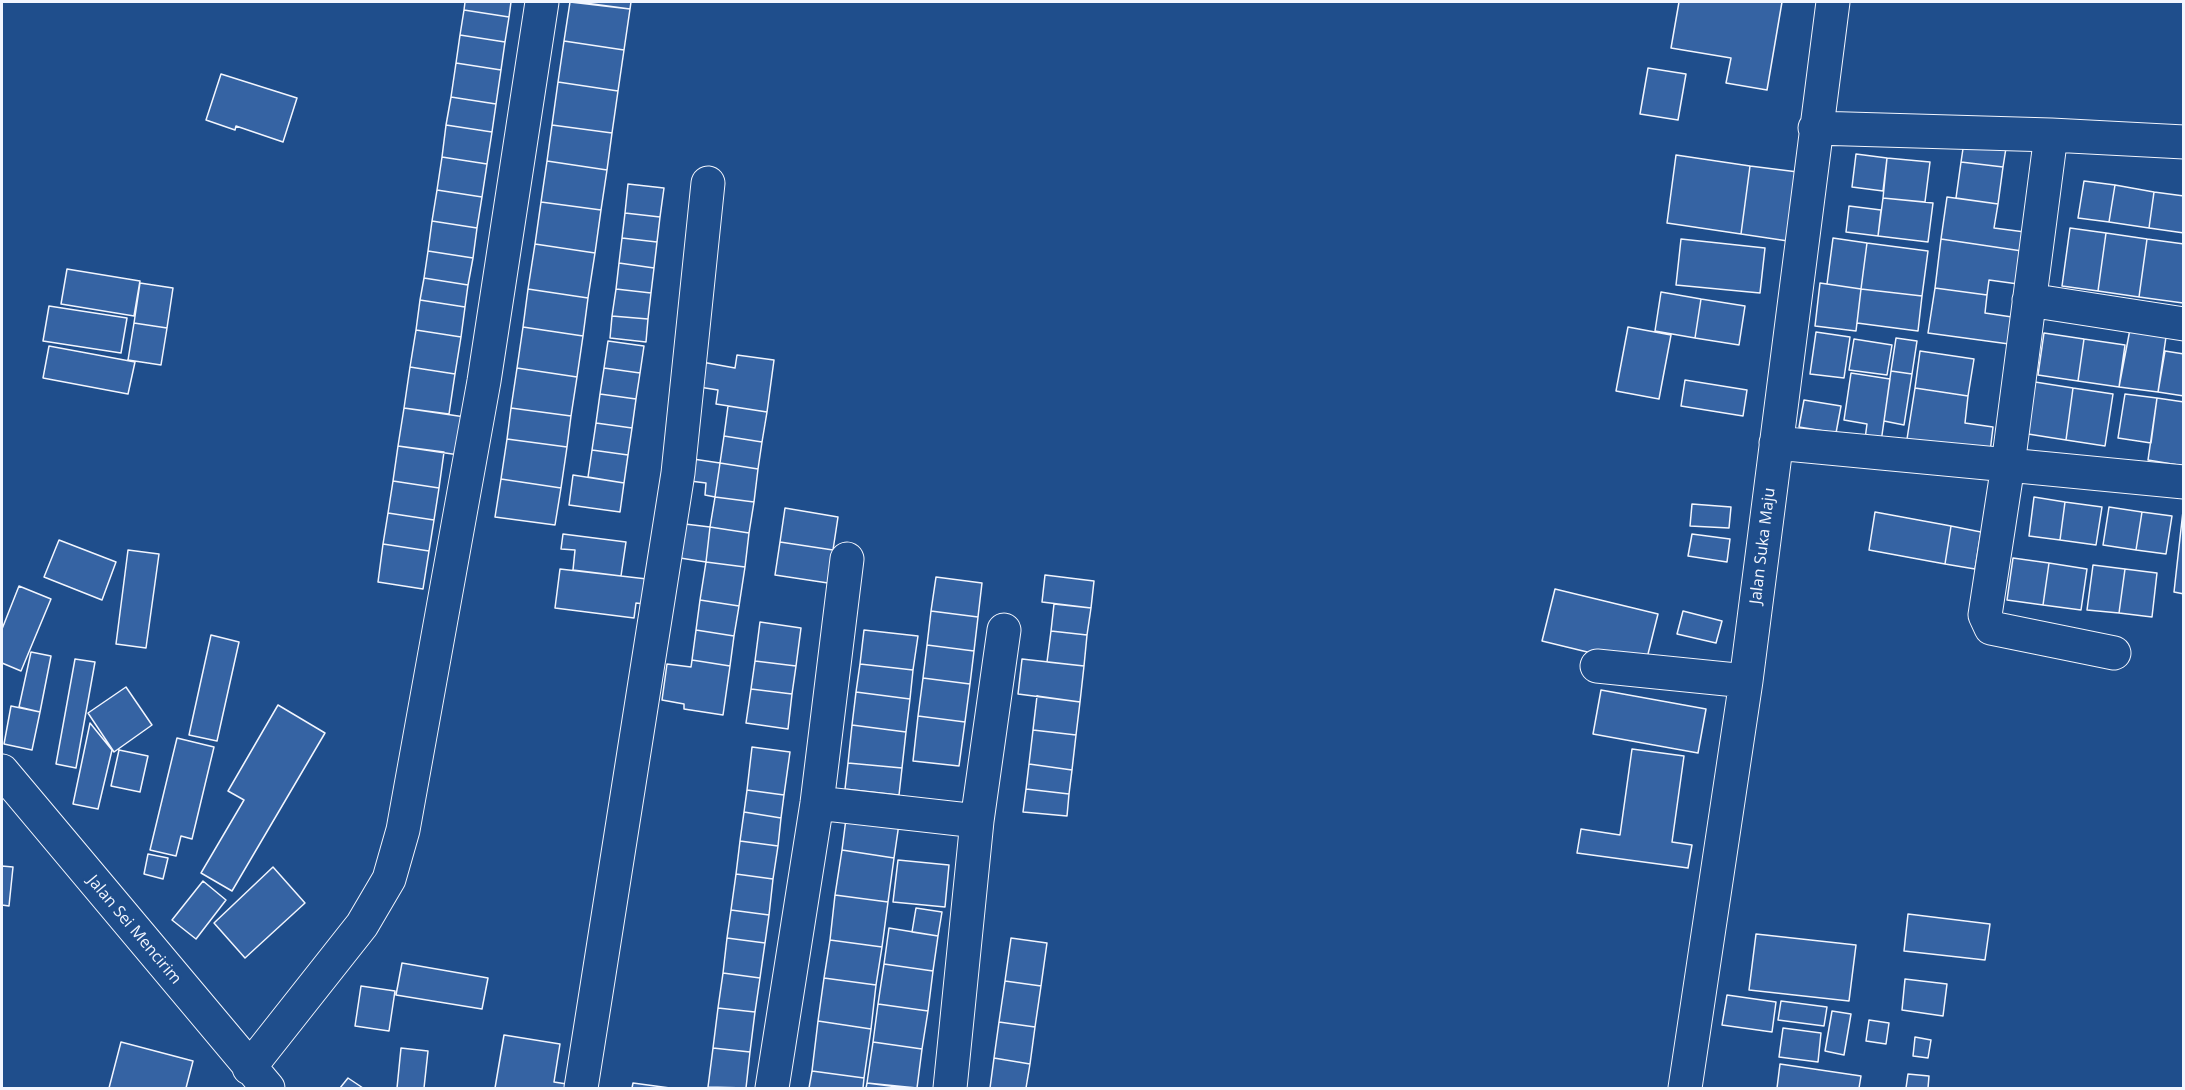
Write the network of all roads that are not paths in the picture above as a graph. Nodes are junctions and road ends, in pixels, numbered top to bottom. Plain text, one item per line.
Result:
1 (542, 2) edge
2 (1833, 2) edge
3 (1815, 128) junction
4 (2051, 135) junction
5 (2184, 142) edge
6 (708, 183) dead end
7 (2029, 300) junction
8 (2184, 324) edge
9 (1776, 443) junction
10 (2008, 465) junction
11 (2184, 482) edge
12 (847, 559) dead end
13 (1004, 630) dead end
14 (2114, 652) dead end
15 (1597, 666) dead end
16 (1746, 681) junction
17 (2, 771) edge
18 (817, 803) junction
19 (977, 821) junction
20 (259, 1078) edge
21 (581, 1089) edge
22 (772, 1089) edge
23 (950, 1089) edge
24 (1685, 1089) edge

1 - 20 street
2 - 3 street, Jalan Suka Maju
3 - 4 street
3 - 9 street, Jalan Suka Maju
4 - 5 street
4 - 7 street
6 - 21 street
7 - 8 street
7 - 10 street
9 - 10 street
9 - 16 street, Jalan Suka Maju
10 - 11 street
10 - 14 street
12 - 18 street
13 - 19 street
15 - 16 street
16 - 24 street, Jalan Suka Maju
17 - 20 street, Jalan Sei Mencirim
18 - 19 street
18 - 22 street
19 - 23 street

